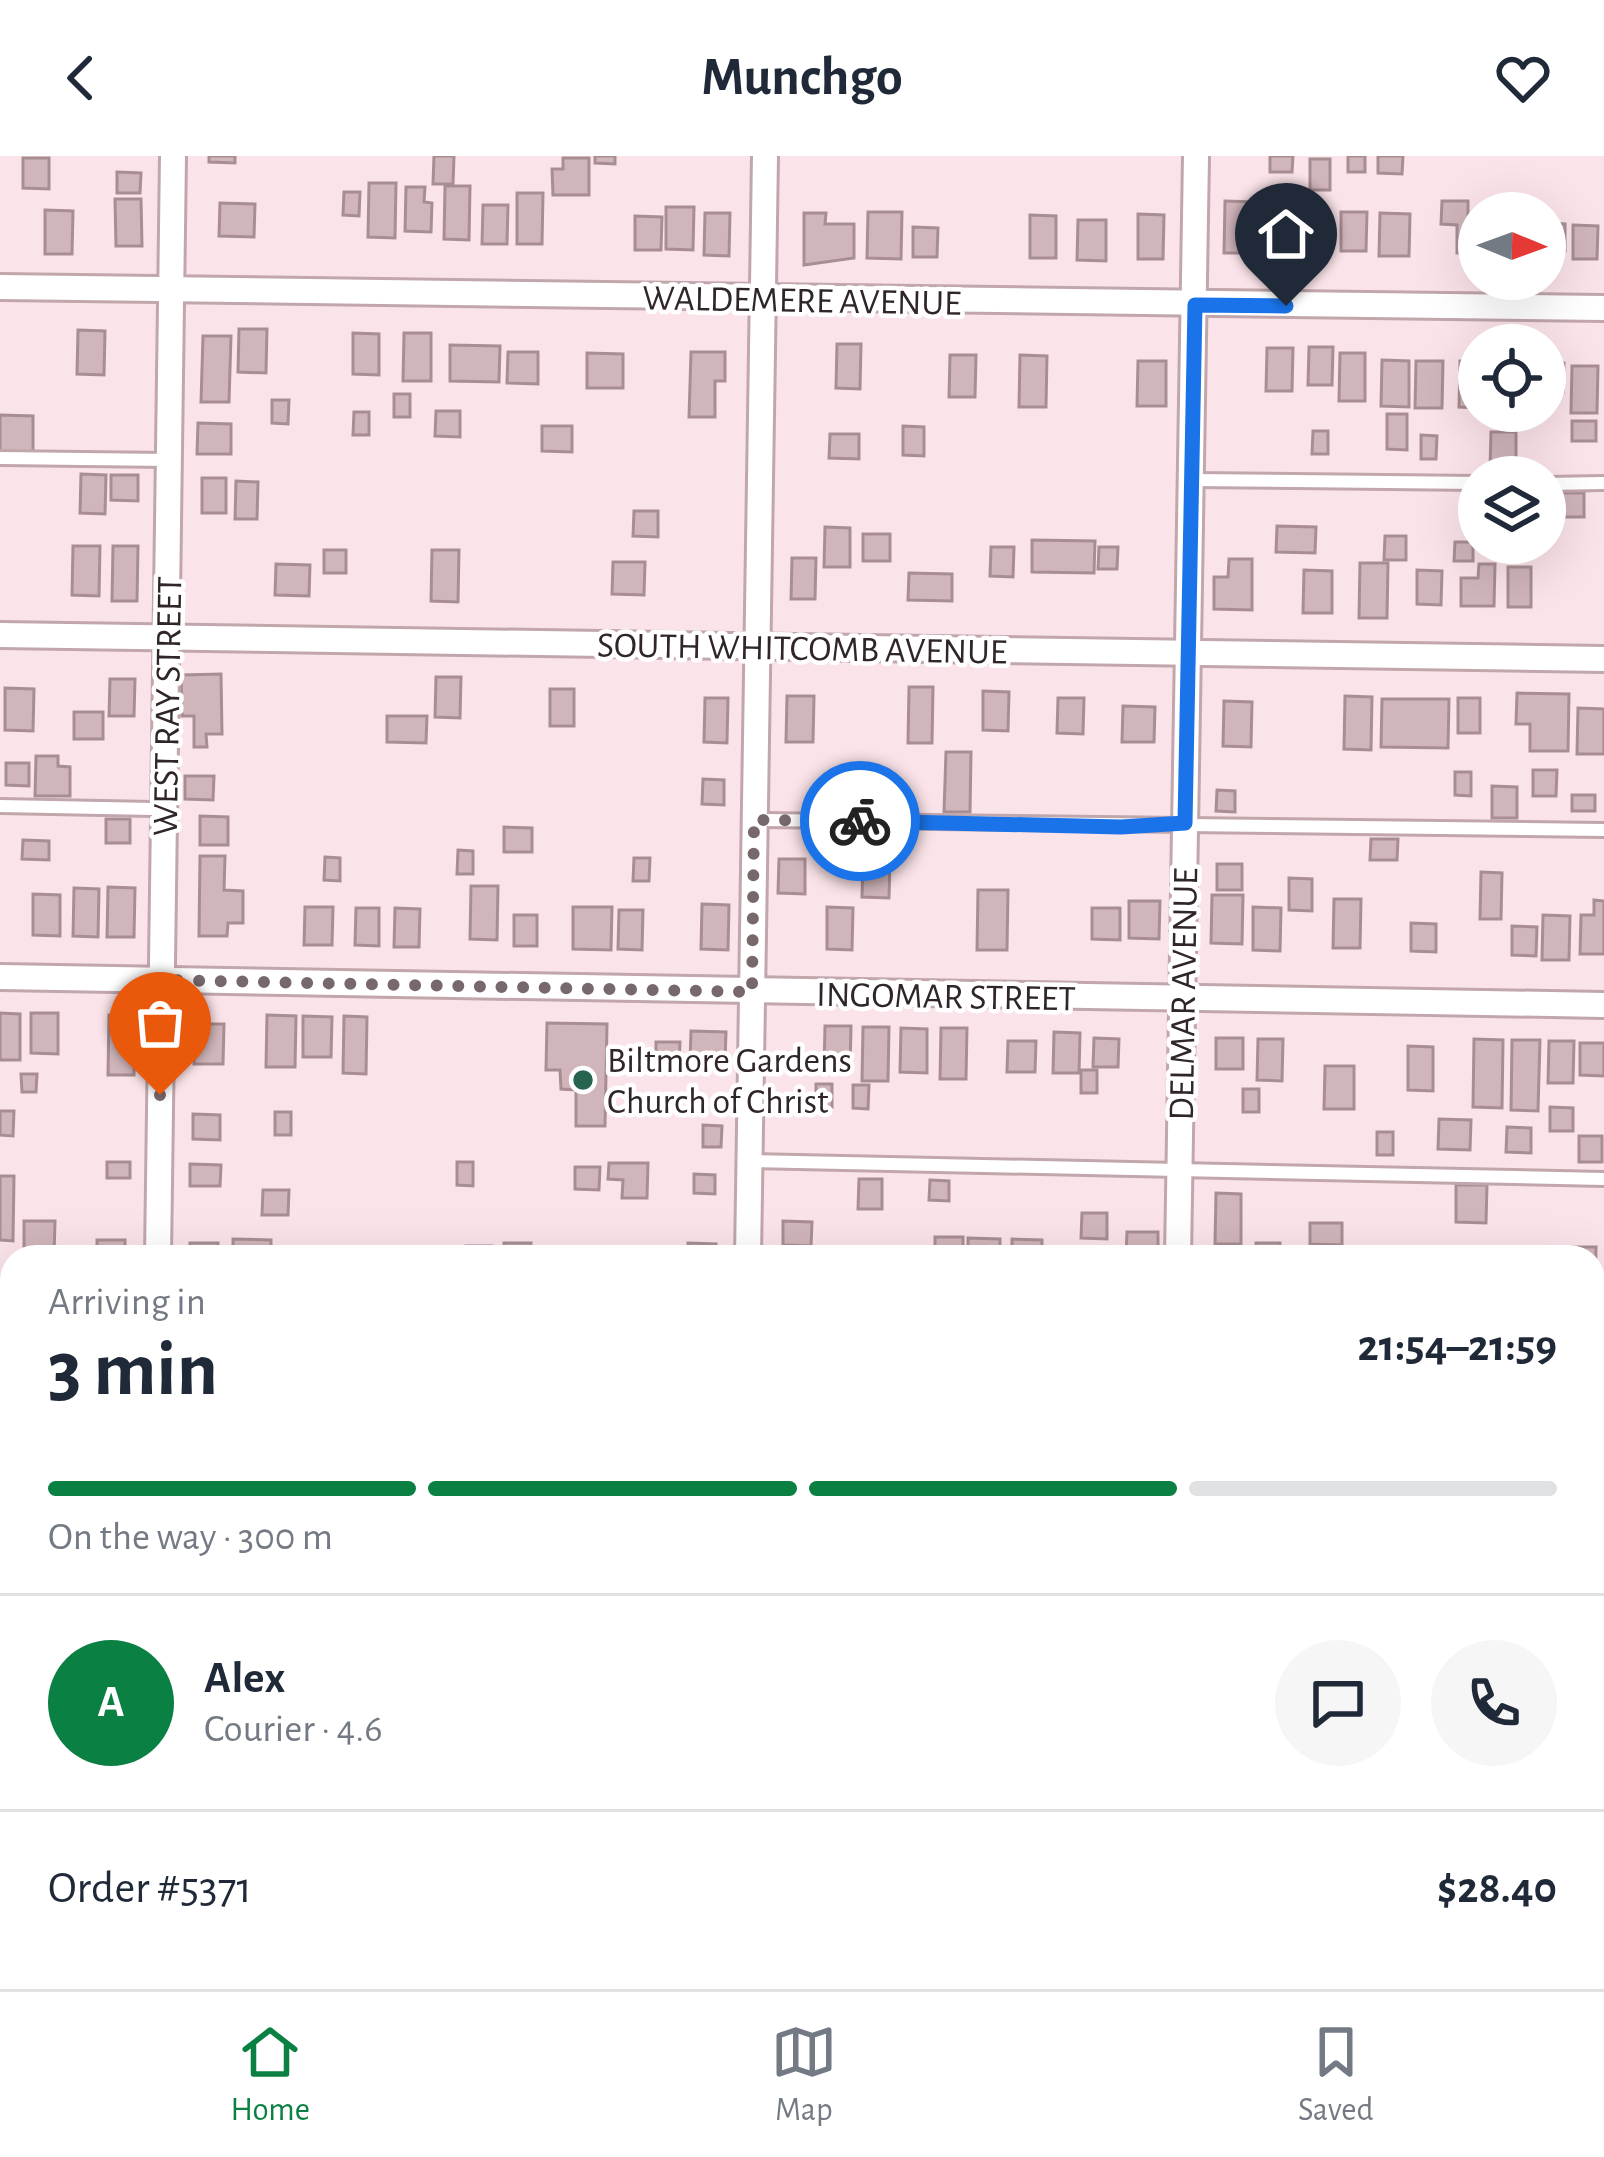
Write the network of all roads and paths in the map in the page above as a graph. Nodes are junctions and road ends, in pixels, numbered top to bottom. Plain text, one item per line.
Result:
1 (173, 156) edge
2 (765, 156) edge
3 (1196, 156) edge
4 (0, 287) edge
5 (170, 289) junction
6 (764, 298) junction
7 (1195, 305) junction
8 (1604, 308) edge
9 (0, 458) edge
10 (168, 460) junction
11 (1192, 480) junction
12 (1458, 483) edge
13 (1604, 483) edge
14 (1566, 484) edge
15 (0, 634) edge
16 (166, 638) junction
17 (757, 646) junction
18 (1188, 653) junction
19 (1604, 659) edge
20 (0, 806) edge
21 (153, 808) dead end
22 (754, 820) junction
23 (1185, 823) junction
24 (1604, 830) edge
25 (0, 977) edge
26 (163, 980) junction
27 (752, 992) junction
28 (1182, 999) junction
29 (1604, 1005) edge
30 (749, 1161) junction
31 (1179, 1172) junction
32 (1604, 1179) edge
33 (158, 1245) edge
34 (748, 1245) edge
35 (1178, 1245) edge

1 - 5 street, WEST RAY STREET
2 - 6 street
3 - 7 street, DELMAR AVENUE
4 - 5 street, WALDEMERE AVENUE
5 - 6 street, WALDEMERE AVENUE
5 - 10 street, WEST RAY STREET
6 - 7 street, WALDEMERE AVENUE
6 - 17 street
7 - 8 street, WALDEMERE AVENUE
7 - 11 street, DELMAR AVENUE
9 - 10 lane
10 - 16 street, WEST RAY STREET
11 - 12 lane
11 - 18 street, DELMAR AVENUE
13 - 14 lane
15 - 16 street, SOUTH WHITCOMB AVENUE
16 - 17 street, SOUTH WHITCOMB AVENUE
16 - 26 street, WEST RAY STREET
17 - 18 street, SOUTH WHITCOMB AVENUE
17 - 22 street
18 - 19 street, SOUTH WHITCOMB AVENUE
18 - 23 street, DELMAR AVENUE
20 - 21 lane
22 - 23 lane
22 - 27 street
23 - 24 lane
23 - 28 street, DELMAR AVENUE
25 - 26 street, INGOMAR STREET
26 - 27 street, INGOMAR STREET
26 - 33 street, WEST RAY STREET
27 - 28 street, INGOMAR STREET
27 - 30 street
28 - 29 street, INGOMAR STREET
28 - 31 street, DELMAR AVENUE
30 - 31 lane
30 - 34 street
31 - 32 lane
31 - 35 street, DELMAR AVENUE

